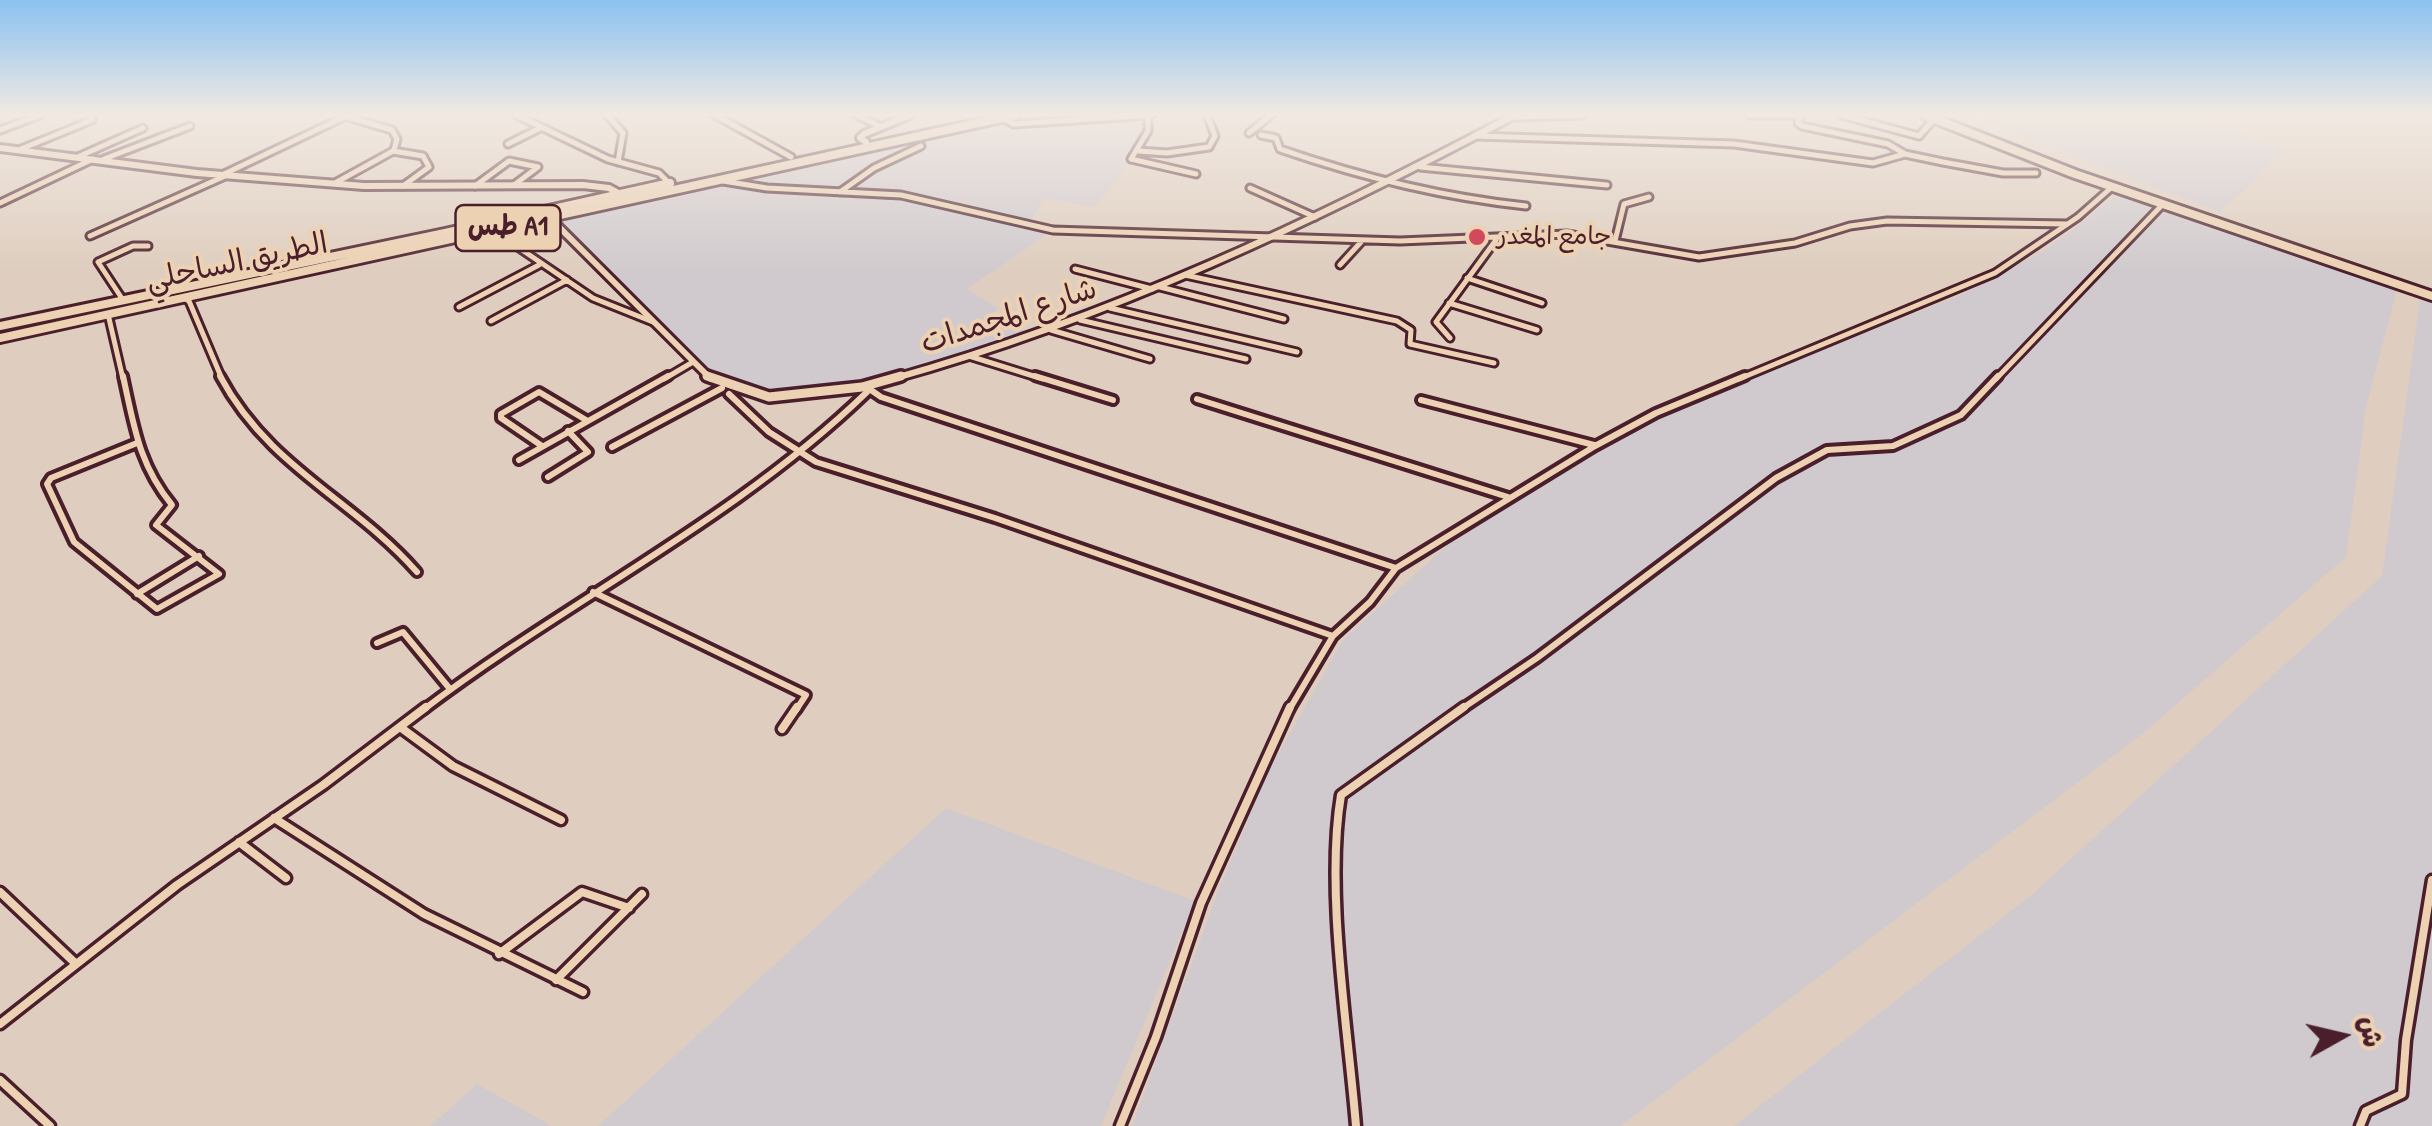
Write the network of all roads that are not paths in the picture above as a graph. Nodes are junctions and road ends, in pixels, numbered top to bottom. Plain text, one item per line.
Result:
1 (74, 168) edge
2 (168, 168) edge
3 (238, 168) edge
4 (363, 168) edge
5 (425, 168) edge
6 (501, 168) edge
7 (537, 168) edge
8 (641, 168) edge
9 (746, 168) edge
10 (764, 168) edge
11 (875, 168) edge
12 (1168, 168) edge
13 (1337, 168) edge
14 (1419, 168) edge
15 (1425, 168) edge
16 (1976, 168) edge
17 (2062, 168) edge
18 (2071, 168) edge
19 (2036, 173) dead end
20 (1196, 174) dead end
21 (223, 175) junction
22 (716, 179) junction
23 (334, 184) junction
24 (669, 184) junction
25 (1387, 184) junction
26 (513, 186) junction
27 (1606, 186) dead end
28 (402, 187) junction
29 (474, 187) junction
30 (2112, 187) junction
31 (1250, 188) dead end
32 (840, 192) junction
33 (620, 194) junction
34 (1648, 197) dead end
35 (0, 202) edge
36 (2162, 204) junction
37 (1526, 206) dead end
38 (1315, 216) junction
39 (550, 218) junction
40 (2068, 224) junction
41 (494, 231) junction
42 (444, 233) junction
43 (483, 233) junction
44 (90, 236) dead end
45 (1269, 237) junction
46 (1497, 240) junction
47 (1362, 241) junction
48 (1615, 241) junction
49 (148, 246) dead end
50 (540, 264) junction
51 (2345, 264) junction
52 (1340, 265) dead end
53 (1075, 269) dead end
54 (1185, 276) junction
55 (1467, 278) junction
56 (567, 280) junction
57 (1157, 288) junction
58 (2432, 294) edge
59 (183, 298) junction
60 (123, 300) junction
61 (1449, 303) junction
62 (1542, 303) dead end
63 (458, 307) dead end
64 (1110, 308) junction
65 (108, 314) junction
66 (1284, 318) dead end
67 (1080, 320) junction
68 (491, 321) dead end
69 (654, 322) junction
70 (0, 326) edge
71 (1051, 330) junction
72 (1537, 330) dead end
73 (0, 338) edge
74 (1450, 338) dead end
75 (1298, 352) dead end
76 (968, 355) junction
77 (1150, 359) dead end
78 (1246, 359) dead end
79 (694, 362) junction
80 (1494, 363) dead end
81 (868, 389) junction
82 (726, 391) junction
83 (1198, 399) dead end
84 (1113, 400) dead end
85 (1421, 400) dead end
86 (586, 420) junction
87 (568, 431) junction
88 (137, 443) junction
89 (542, 446) junction
90 (612, 446) dead end
91 (1595, 446) junction
92 (796, 452) junction
93 (519, 460) dead end
94 (548, 477) dead end
95 (1509, 497) junction
96 (199, 556) junction
97 (1396, 568) junction
98 (416, 572) dead end
99 (592, 592) junction
100 (137, 594) junction
101 (1334, 636) junction
102 (377, 643) dead end
103 (450, 689) junction
104 (400, 726) junction
105 (782, 730) dead end
106 (274, 818) junction
107 (561, 820) dead end
108 (239, 842) junction
109 (286, 878) dead end
110 (2432, 880) edge
111 (0, 892) edge
112 (642, 894) dead end
113 (628, 908) junction
114 (498, 955) junction
115 (74, 962) junction
116 (556, 980) junction
117 (583, 992) dead end
118 (0, 1024) edge
119 (0, 1080) edge
120 (50, 1126) edge
121 (1120, 1126) edge
122 (1356, 1126) edge
123 (2360, 1126) edge

1 - 35 street
2 - 21 main road
3 - 21 street
4 - 23 street
5 - 28 street
6 - 29 street
7 - 26 street
8 - 24 street
9 - 24 highway, الطريق الساحلي / طس A1
10 - 22 highway, الطريق الساحلي / طس A1
11 - 32 street
12 - 20 street
13 - 25 street
14 - 25 main road, شارع المجمدات
15 - 27 street
16 - 19 street
17 - 30 highway
18 - 51 highway
21 - 23 main road
21 - 44 street
22 - 32 street
22 - 39 highway, الطريق الساحلي / طس A1
23 - 28 main road
24 - 33 highway, الطريق الساحلي / طس A1
25 - 37 street
25 - 38 main road, شارع المجمدات
26 - 29 main road
26 - 33 main road
28 - 29 main road
30 - 36 highway
30 - 40 street
31 - 38 street
32 - 45 street
33 - 42 highway, الطريق الساحلي / طس A1
34 - 48 street
36 - 51 highway
36 - 122 street
38 - 45 main road, شارع المجمدات
39 - 41 highway, الطريق الساحلي / طس A1
39 - 69 main road
40 - 48 street
40 - 91 street
41 - 43 highway, الطريق الساحلي / طس A1
41 - 50 street
42 - 43 highway, الطريق الساحلي / طس A1
42 - 60 highway, الطريق الساحلي / طس A1
43 - 59 highway, الطريق الساحلي / طس A1
45 - 47 street
45 - 54 main road, شارع المجمدات
46 - 47 street
46 - 48 street
46 - 55 street
47 - 52 street
49 - 60 street
50 - 56 street
50 - 63 street
51 - 58 highway
53 - 57 street
54 - 57 main road, شارع المجمدات
54 - 80 street
55 - 61 street
55 - 62 street
56 - 68 street
56 - 69 street
57 - 64 main road, شارع المجمدات
57 - 66 street
59 - 65 highway, الطريق الساحلي / طس A1
59 - 98 street
60 - 70 highway, الطريق الساحلي / طس A1
61 - 72 street
61 - 74 street
64 - 67 main road, شارع المجمدات
64 - 75 street
65 - 73 highway, الطريق الساحلي / طس A1
65 - 88 street
67 - 71 main road, شارع المجمدات
67 - 78 street
69 - 79 main road
71 - 76 main road, شارع المجمدات
71 - 77 street
76 - 81 main road, شارع المجمدات
76 - 84 street
79 - 82 main road
79 - 86 street
81 - 82 main road, شارع المجمدات
81 - 92 street
81 - 97 street
82 - 90 street
82 - 92 street
83 - 95 street
85 - 91 street
86 - 87 street
86 - 89 street
87 - 89 street
87 - 94 street
88 - 96 street
88 - 100 street
89 - 93 street
91 - 95 street
92 - 99 street
92 - 101 street
95 - 97 street
96 - 100 street
96 - 100 street
97 - 101 street
99 - 103 street
99 - 105 street
101 - 121 street
102 - 103 street
103 - 104 street
104 - 106 street
104 - 107 street
106 - 108 street
106 - 114 street
108 - 109 street
108 - 115 street
110 - 123 street
111 - 115 street
112 - 113 street
113 - 114 street
113 - 116 street
114 - 116 street
115 - 118 street
116 - 117 street
119 - 120 street

